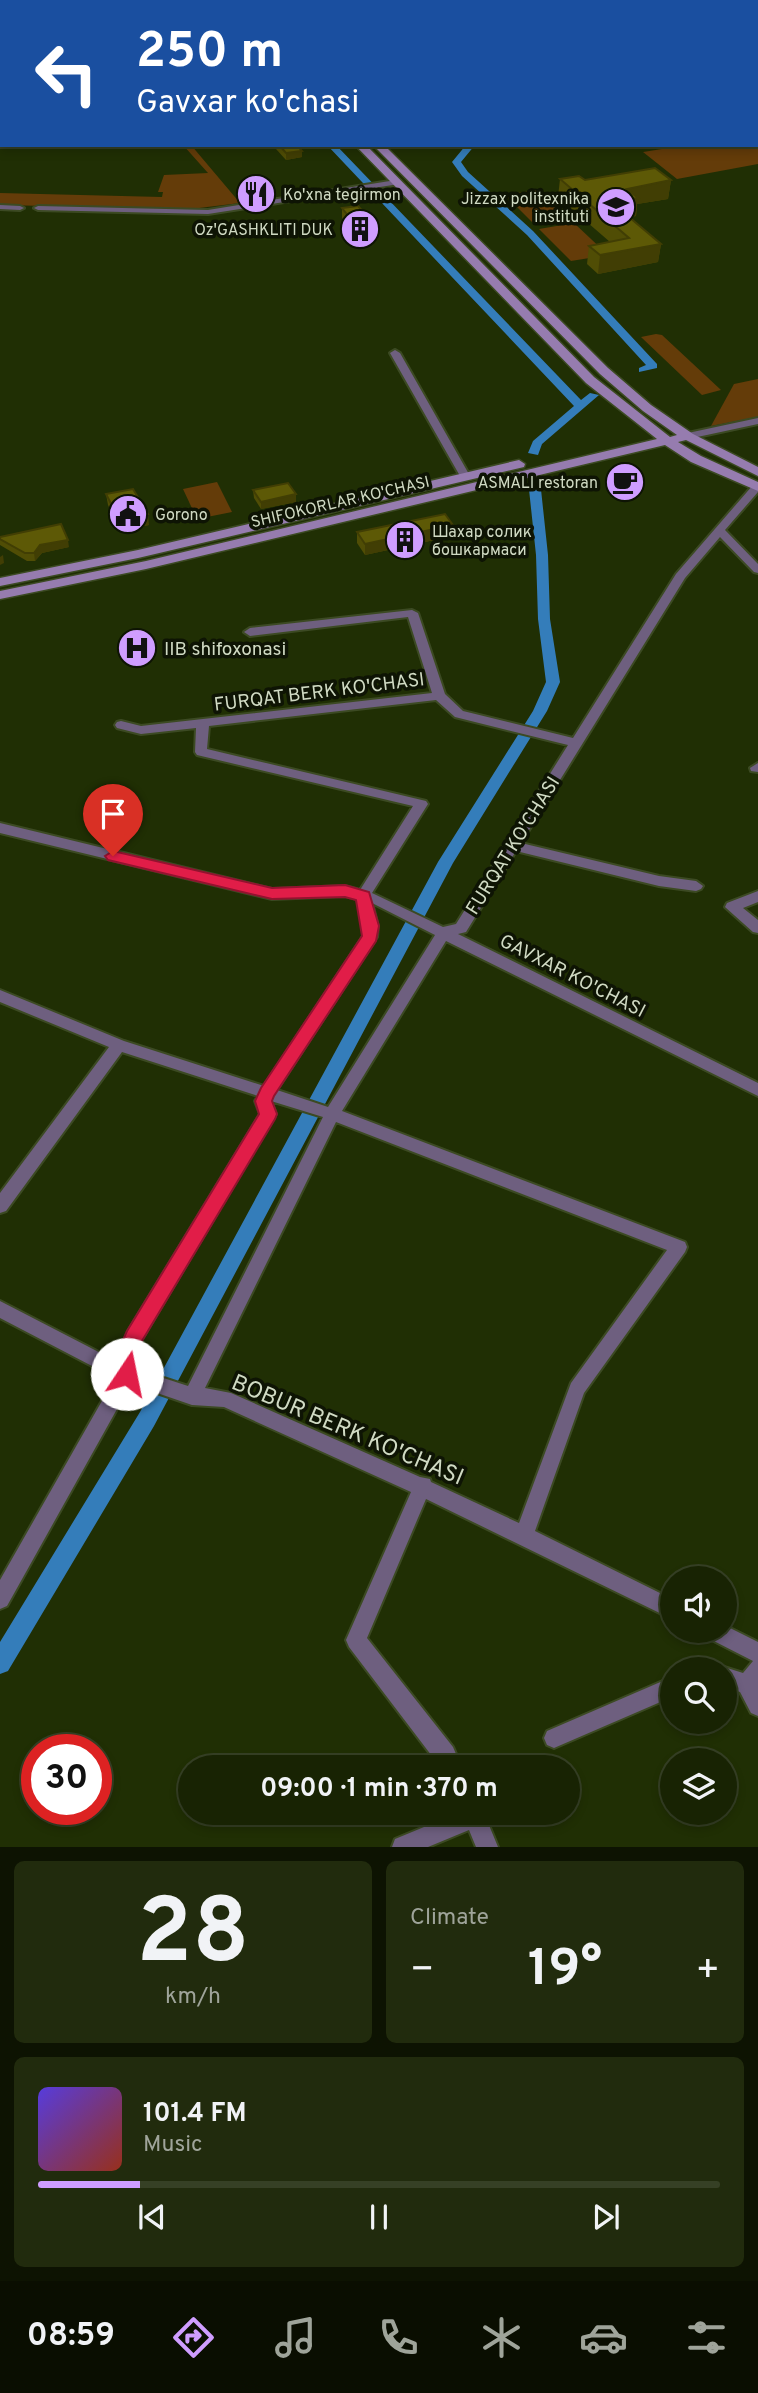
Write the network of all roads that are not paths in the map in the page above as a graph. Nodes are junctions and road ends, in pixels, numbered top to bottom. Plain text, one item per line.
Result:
1 (362, 147) edge
2 (380, 147) edge
3 (396, 182) junction
4 (0, 207) edge
5 (20, 208) dead end
6 (38, 208) dead end
7 (396, 353) dead end
8 (758, 421) edge
9 (674, 428) junction
10 (688, 436) junction
11 (661, 437) junction
12 (465, 476) junction
13 (758, 482) edge
14 (719, 530) junction
15 (758, 570) edge
16 (0, 582) edge
17 (0, 595) edge
18 (250, 632) dead end
19 (439, 696) junction
20 (203, 723) junction
21 (121, 725) dead end
22 (576, 743) junction
23 (0, 828) edge
24 (513, 845) junction
25 (696, 886) dead end
26 (363, 896) junction
27 (758, 896) edge
28 (758, 928) edge
29 (444, 932) junction
30 (0, 996) edge
31 (119, 1045) junction
32 (758, 1090) edge
33 (267, 1093) junction
34 (332, 1114) junction
35 (0, 1206) edge
36 (0, 1309) edge
37 (127, 1374) junction
38 (192, 1398) junction
39 (423, 1485) junction
40 (525, 1533) junction
41 (0, 1599) edge
42 (660, 1603) edge
43 (737, 1642) edge
44 (758, 1653) edge
45 (753, 1676) edge
46 (660, 1693) edge
47 (758, 1706) edge
48 (554, 1738) dead end
49 (446, 1755) edge
50 (451, 1825) edge
51 (477, 1825) edge
52 (403, 1847) edge
53 (487, 1847) edge

1 - 3 main road
2 - 9 main road
3 - 6 street
3 - 11 main road
4 - 5 street
7 - 12 street
8 - 10 street
9 - 10 main road
9 - 11 main road, SHIFOKORLAR KO'CHASI
10 - 11 main road, SHIFOKORLAR KO'CHASI
10 - 13 main road
11 - 12 main road, SHIFOKORLAR KO'CHASI
11 - 13 main road
11 - 17 main road, SHIFOKORLAR KO'CHASI
12 - 16 main road, SHIFOKORLAR KO'CHASI
13 - 14 street, FURQAT KO'CHASI
14 - 15 street
14 - 22 street, FURQAT KO'CHASI
18 - 19 street, FURQAT BERK KO'CHASI
19 - 20 street, FURQAT BERK KO'CHASI
19 - 22 street
20 - 21 street, FURQAT BERK KO'CHASI
20 - 26 street, FURQAT BERK KO'CHASI
22 - 24 street, FURQAT KO'CHASI
23 - 26 street, GAVXAR KO'CHASI
24 - 25 street
24 - 29 street, FURQAT KO'CHASI
26 - 29 street, GAVXAR KO'CHASI
26 - 33 street
27 - 28 street
29 - 32 street, GAVXAR KO'CHASI
29 - 34 street, FURQAT KO'CHASI
30 - 31 street
31 - 33 street
31 - 35 street
33 - 34 street
33 - 37 street
34 - 38 street, FURQAT KO'CHASI
34 - 40 street
36 - 37 street, BOBUR BERK KO'CHASI
37 - 38 street, BOBUR BERK KO'CHASI
37 - 41 street
38 - 39 street, BOBUR BERK KO'CHASI
39 - 40 street, BOBUR BERK KO'CHASI
39 - 49 street
40 - 42 street, BOBUR BERK KO'CHASI
43 - 44 street
45 - 47 street
46 - 48 street
50 - 52 street
51 - 53 street

